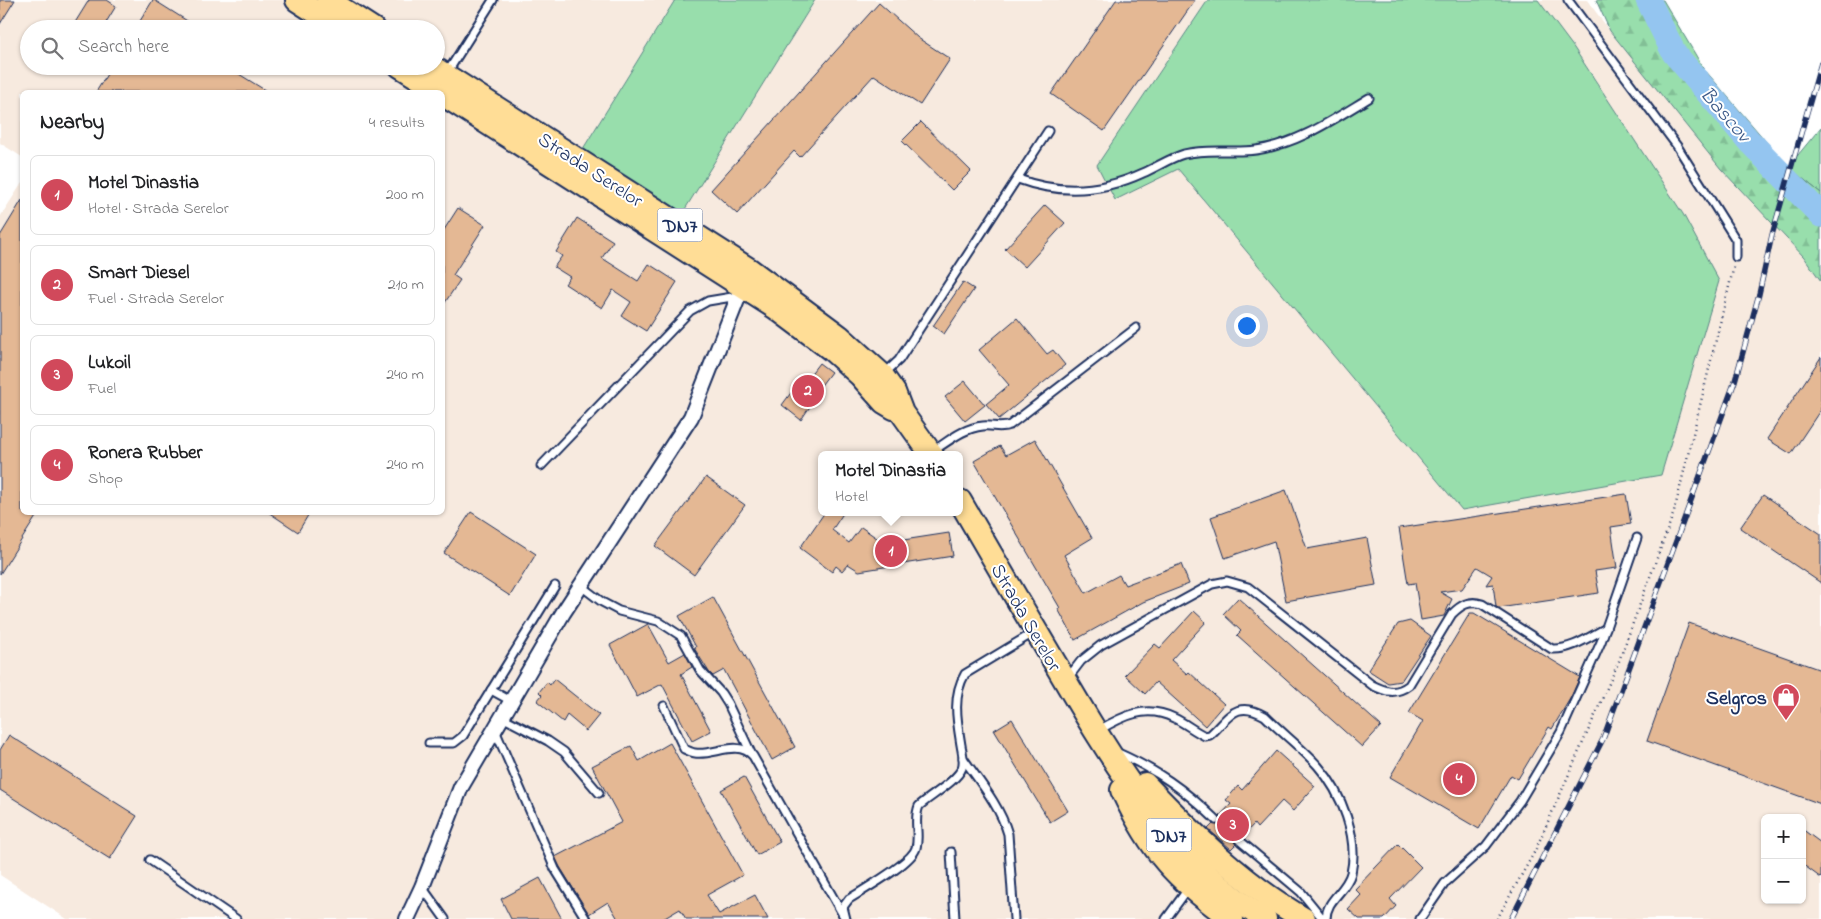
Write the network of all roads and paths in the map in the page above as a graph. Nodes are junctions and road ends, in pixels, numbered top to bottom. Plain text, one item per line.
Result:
1 (298, 0) edge
2 (328, 0) edge
3 (493, 0) edge
4 (1568, 0) edge
5 (328, 20) edge
6 (359, 20) edge
7 (445, 74) edge
8 (422, 75) edge
9 (440, 82) edge
10 (1369, 98) dead end
11 (1048, 131) dead end
12 (1018, 179) junction
13 (1736, 257) joint
14 (740, 291) junction
15 (1136, 328) dead end
16 (882, 376) junction
17 (902, 413) junction
18 (930, 451) edge
19 (936, 451) edge
20 (541, 466) dead end
21 (963, 506) edge
22 (1637, 538) dead end
23 (555, 586) dead end
24 (581, 586) junction
25 (1606, 628) junction
26 (1036, 631) junction
27 (1066, 682) junction
28 (491, 690) junction
29 (511, 701) junction
30 (664, 706) dead end
31 (502, 717) junction
32 (495, 730) junction
33 (1095, 732) junction
34 (428, 743) dead end
35 (1113, 751) junction
36 (753, 756) junction
37 (963, 757) junction
38 (599, 793) dead end
39 (1216, 820) dead end
40 (1239, 840) dead end
41 (952, 852) dead end
42 (150, 860) dead end
43 (422, 886) junction
44 (1189, 887) junction
45 (845, 918) edge
46 (236, 919) edge
47 (407, 919) edge
48 (445, 919) edge
49 (586, 919) edge
50 (955, 919) edge
51 (1014, 919) edge
52 (1166, 919) edge
53 (1232, 919) edge
54 (1264, 919) edge
55 (1304, 919) edge
56 (1325, 919) edge
57 (1420, 919) edge
58 (1497, 919) edge

1 - 5 highway
2 - 6 highway
3 - 7 lane
4 - 13 lane
8 - 9 highway, Strada Serelor / DN7
9 - 14 highway, Strada Serelor / DN7
9 - 16 highway, Strada Serelor / DN7
10 - 12 lane
11 - 12 lane
12 - 16 lane
13 - 58 path
14 - 17 highway, Strada Serelor / DN7
14 - 20 lane
14 - 24 street
15 - 19 lane
16 - 17 highway, Strada Serelor / DN7
17 - 18 highway, Strada Serelor / DN7
21 - 26 highway, Strada Serelor / DN7
22 - 25 lane
23 - 28 lane
24 - 29 street
24 - 36 lane
25 - 27 lane
25 - 57 lane
26 - 27 highway, Strada Serelor / DN7
26 - 37 lane
27 - 33 highway, Strada Serelor / DN7
28 - 29 lane
28 - 34 lane
29 - 31 street
30 - 36 lane
31 - 32 street
31 - 38 lane
32 - 43 street
32 - 49 lane
33 - 35 highway, DN7
33 - 44 highway, DN7
33 - 54 highway, DN7
33 - 56 lane
35 - 39 lane
35 - 55 highway, DN7
36 - 45 lane
37 - 45 lane
37 - 51 lane
40 - 56 lane
41 - 50 lane
42 - 46 lane
43 - 47 street
43 - 48 lane
44 - 52 lane
44 - 53 highway, DN7

